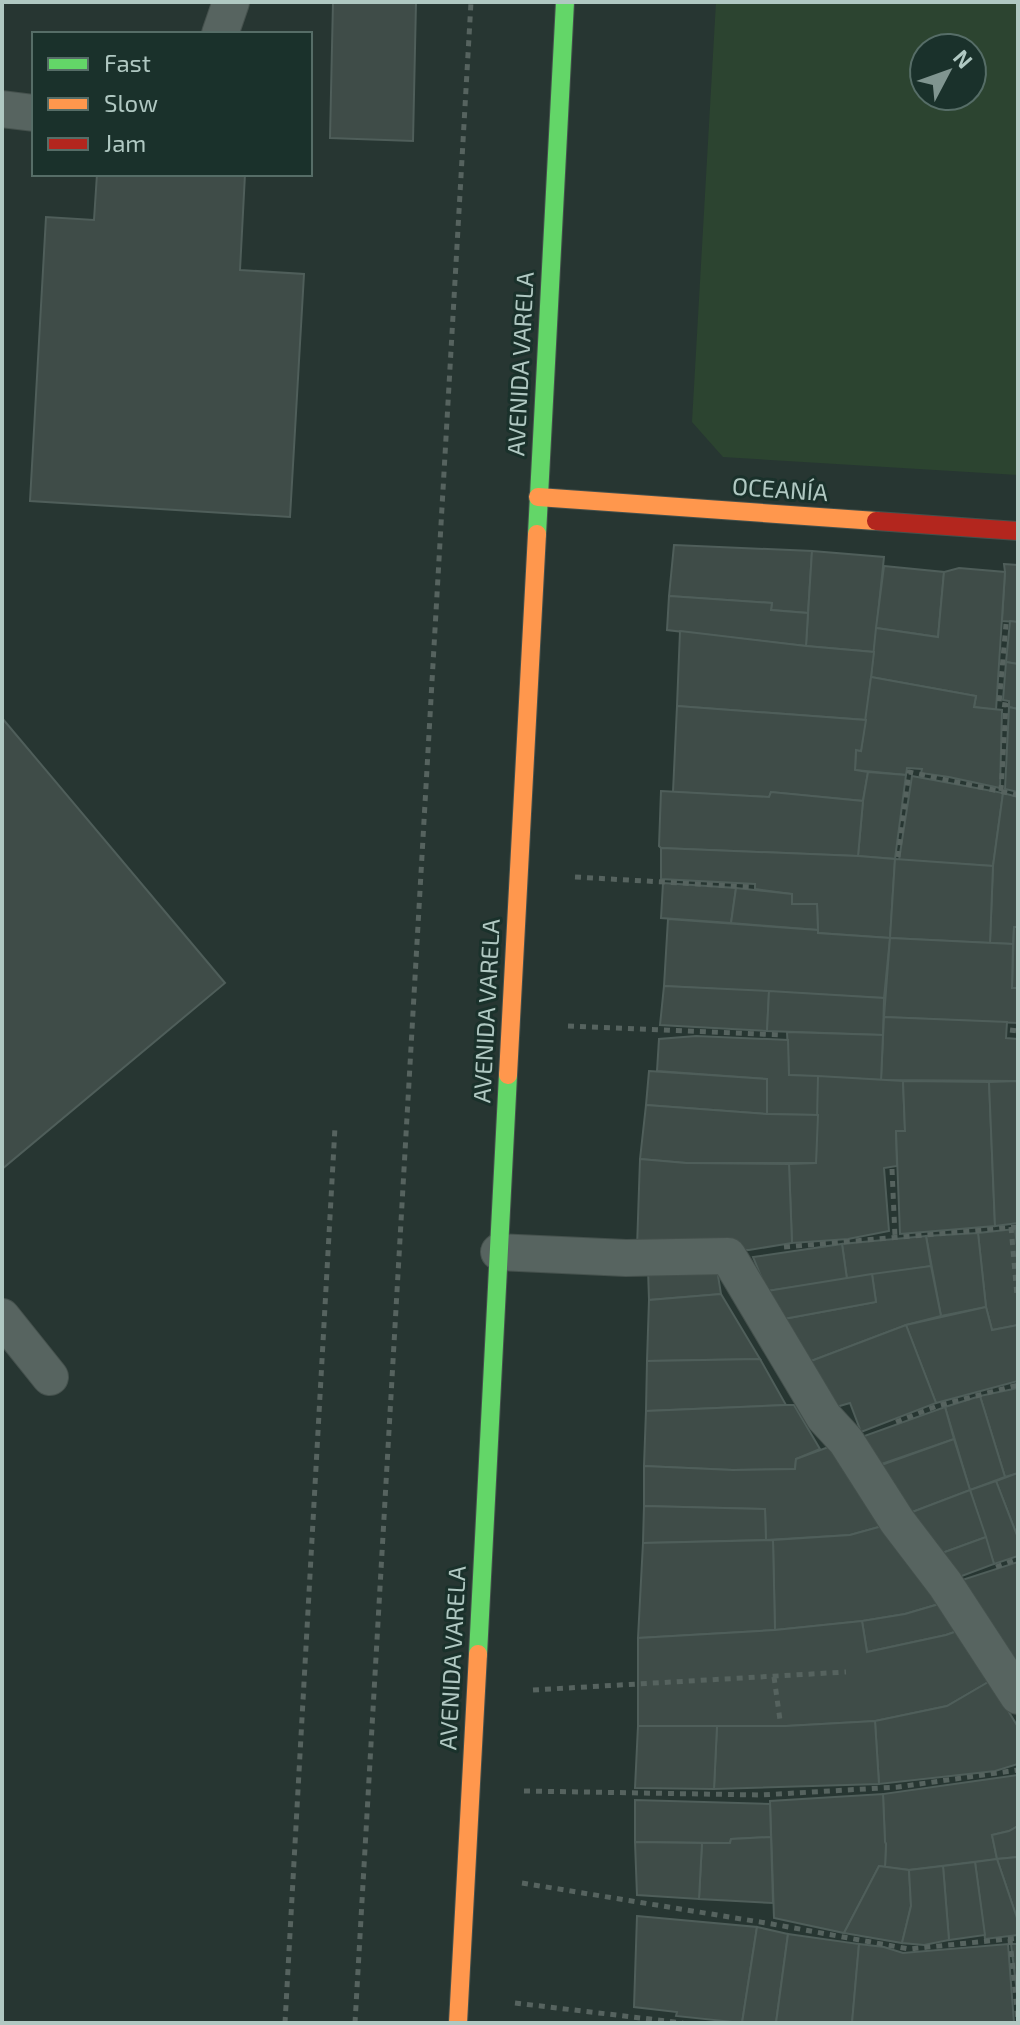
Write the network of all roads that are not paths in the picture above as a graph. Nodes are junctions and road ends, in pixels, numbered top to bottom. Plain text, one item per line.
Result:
1 (231, 2) edge
2 (565, 2) edge
3 (221, 32) edge
4 (2, 109) edge
5 (32, 113) edge
6 (538, 497) junction
7 (1018, 531) edge
8 (499, 1252) junction
9 (2, 1317) edge
10 (50, 1377) dead end
11 (1018, 1696) edge
12 (458, 2023) edge

1 - 3 lane
2 - 6 main road, AVENIDA VARELA
4 - 5 lane
6 - 7 main road, OCEANÍA
6 - 8 main road, AVENIDA VARELA
8 - 11 lane
8 - 12 main road, AVENIDA VARELA
9 - 10 lane

